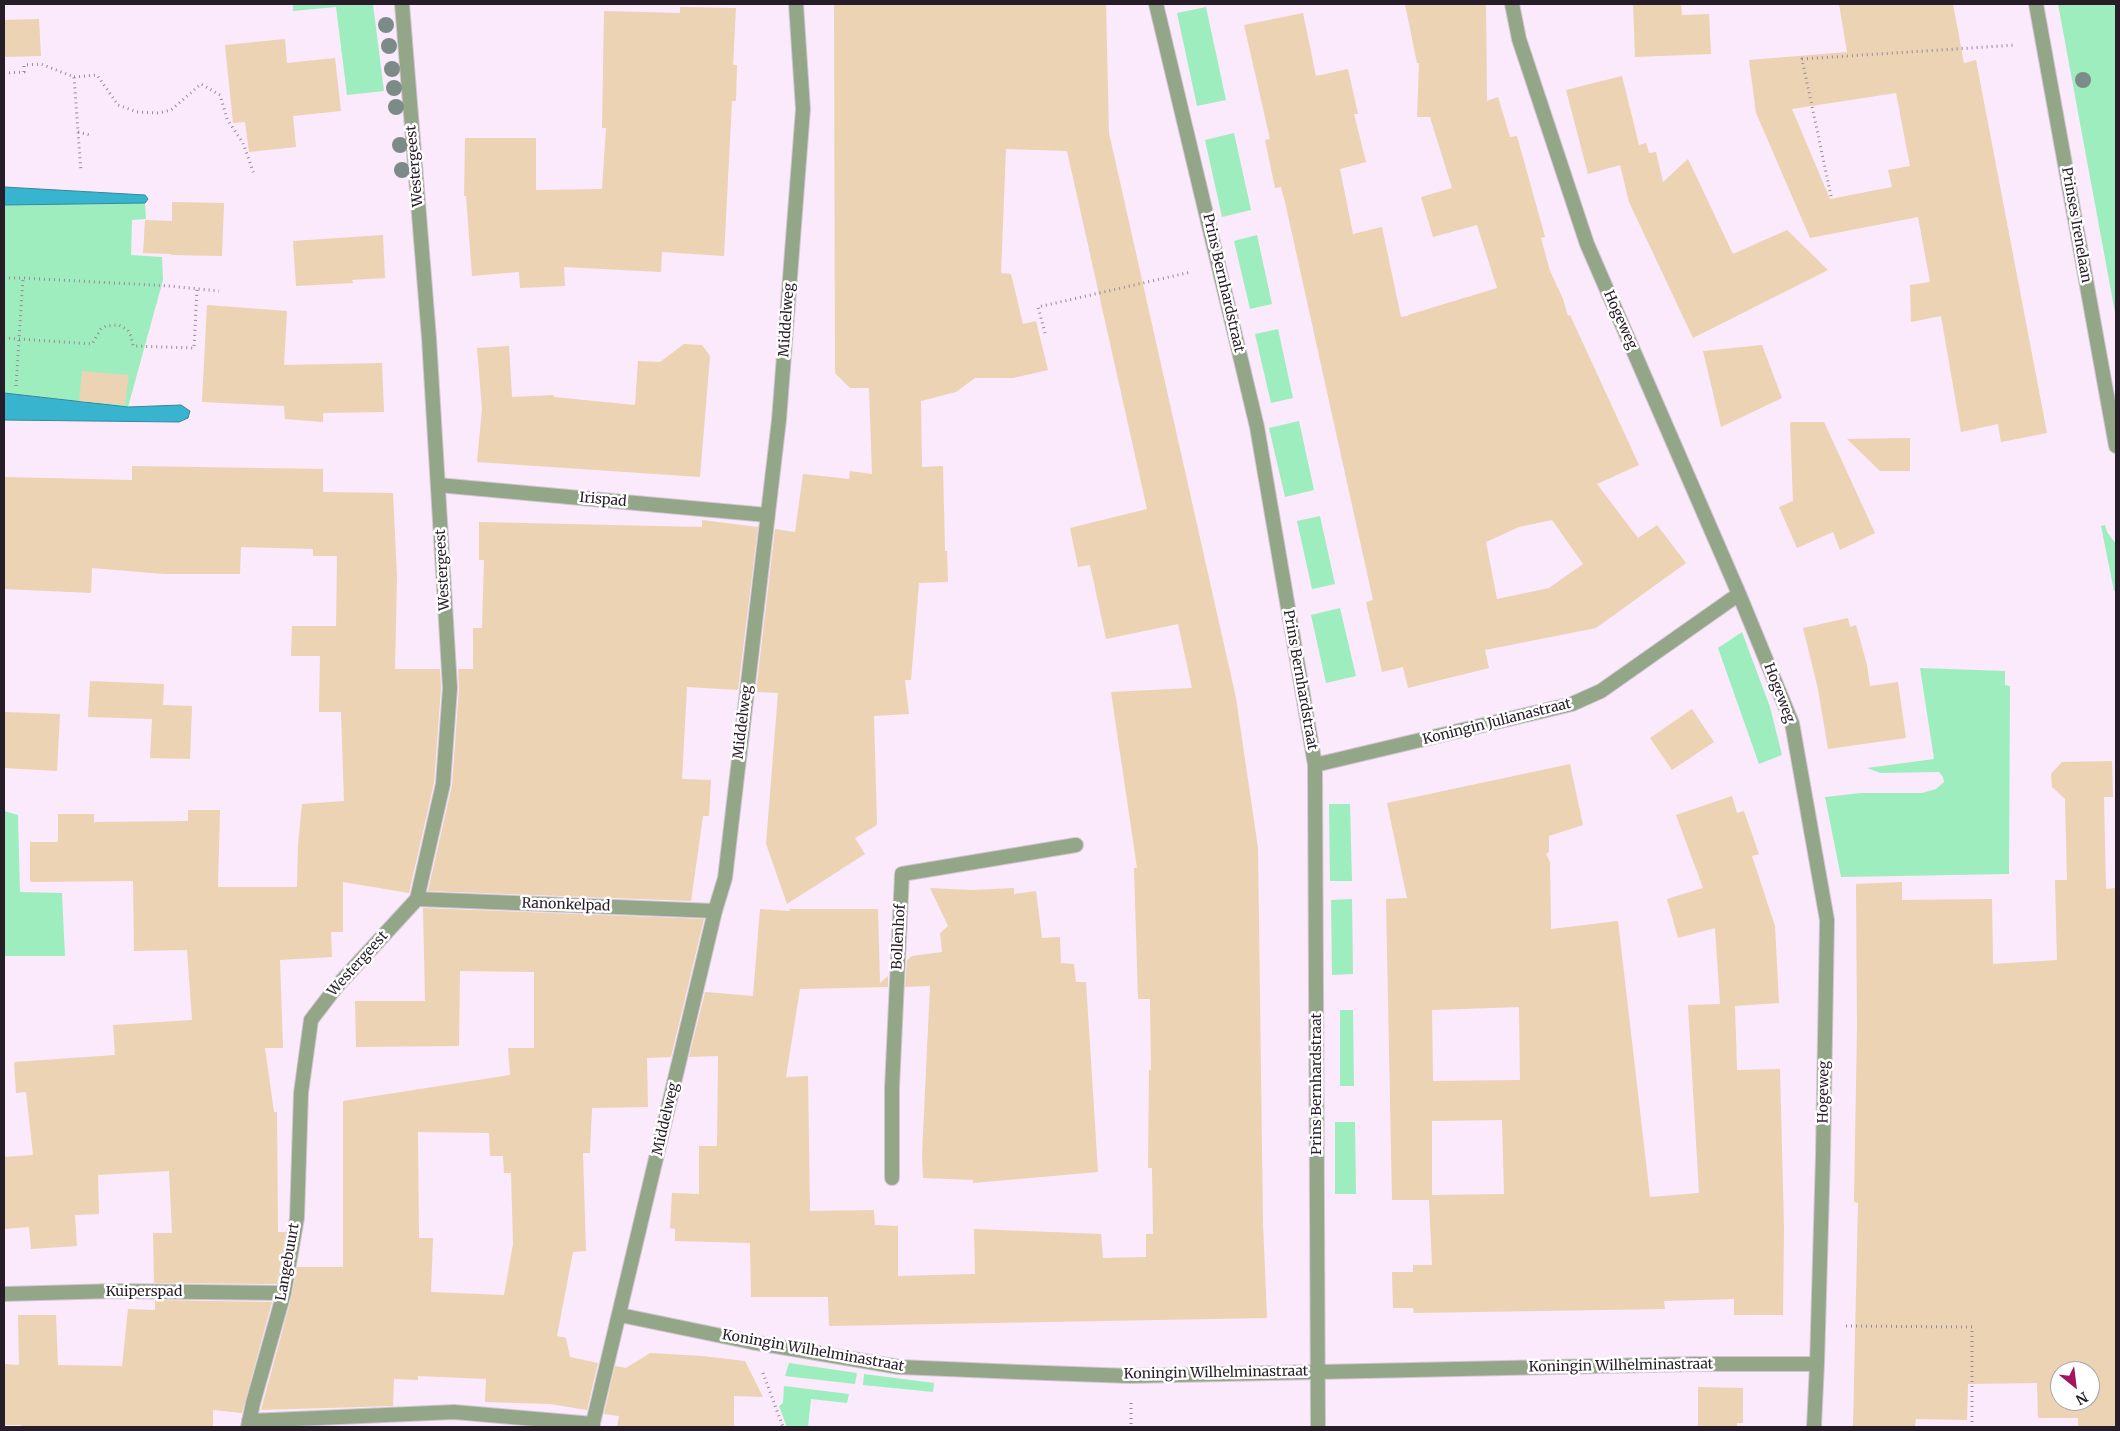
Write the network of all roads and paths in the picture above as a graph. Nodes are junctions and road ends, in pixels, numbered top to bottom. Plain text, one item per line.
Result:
1 (402, 4) edge
2 (408, 4) edge
3 (796, 4) edge
4 (1156, 4) edge
5 (1512, 4) edge
6 (2036, 4) edge
7 (2043, 42) junction
8 (4, 74) edge
9 (74, 77) junction
10 (78, 132) junction
11 (90, 135) dead end
12 (81, 172) dead end
13 (254, 174) dead end
14 (1831, 196) dead end
15 (1219, 266) junction
16 (4, 278) edge
17 (23, 278) junction
18 (197, 289) junction
19 (219, 291) dead end
20 (1045, 333) dead end
21 (4, 338) edge
22 (20, 338) junction
23 (16, 386) dead end
24 (2116, 446) edge
25 (438, 485) junction
26 (767, 516) junction
27 (1739, 594) junction
28 (1315, 765) junction
29 (1076, 845) dead end
30 (417, 898) junction
31 (715, 911) junction
32 (301, 1093) joint
33 (892, 1178) dead end
34 (284, 1293) junction
35 (4, 1294) edge
36 (620, 1315) junction
37 (1818, 1327) junction
38 (751, 1342) junction
39 (1817, 1364) junction
40 (1319, 1371) junction
41 (249, 1424) edge
42 (593, 1426) edge
43 (783, 1427) edge
44 (1318, 1427) edge
45 (1814, 1427) edge
46 (1972, 1427) edge

1 - 2 street
1 - 25 street, Westergeest
3 - 26 street, Middelweg
4 - 15 street, Prins Bernhardstraat
5 - 27 street, Hogeweg
6 - 7 street, Prinses Irenelaan
7 - 14 path
7 - 24 street, Prinses Irenelaan
8 - 9 path
9 - 10 path
9 - 13 path
10 - 11 path
10 - 12 path
15 - 20 path
15 - 28 street, Prins Bernhardstraat
16 - 17 path
17 - 18 path
17 - 22 path
18 - 19 path
18 - 22 path
21 - 22 path
22 - 23 path
25 - 26 street, Irispad
25 - 30 street, Westergeest
26 - 31 street, Middelweg
27 - 28 street, Koningin Julianastraat
27 - 37 street, Hogeweg
28 - 40 street, Prins Bernhardstraat
29 - 33 street, Bollenhof
30 - 31 street, Ranonkelpad
30 - 32 street, Westergeest
31 - 36 street, Middelweg
32 - 34 street, Langebuurt
34 - 35 street, Kuiperspad
34 - 41 street, Langebuurt
36 - 38 street, Koningin Wilhelminastraat
36 - 42 street, Middelweg
37 - 39 street, Hogeweg
37 - 46 path
38 - 40 street, Koningin Wilhelminastraat
38 - 43 path
39 - 40 street, Koningin Wilhelminastraat
39 - 45 street, Hogeweg
40 - 44 street, Prins Bernhardstraat
41 - 42 street

